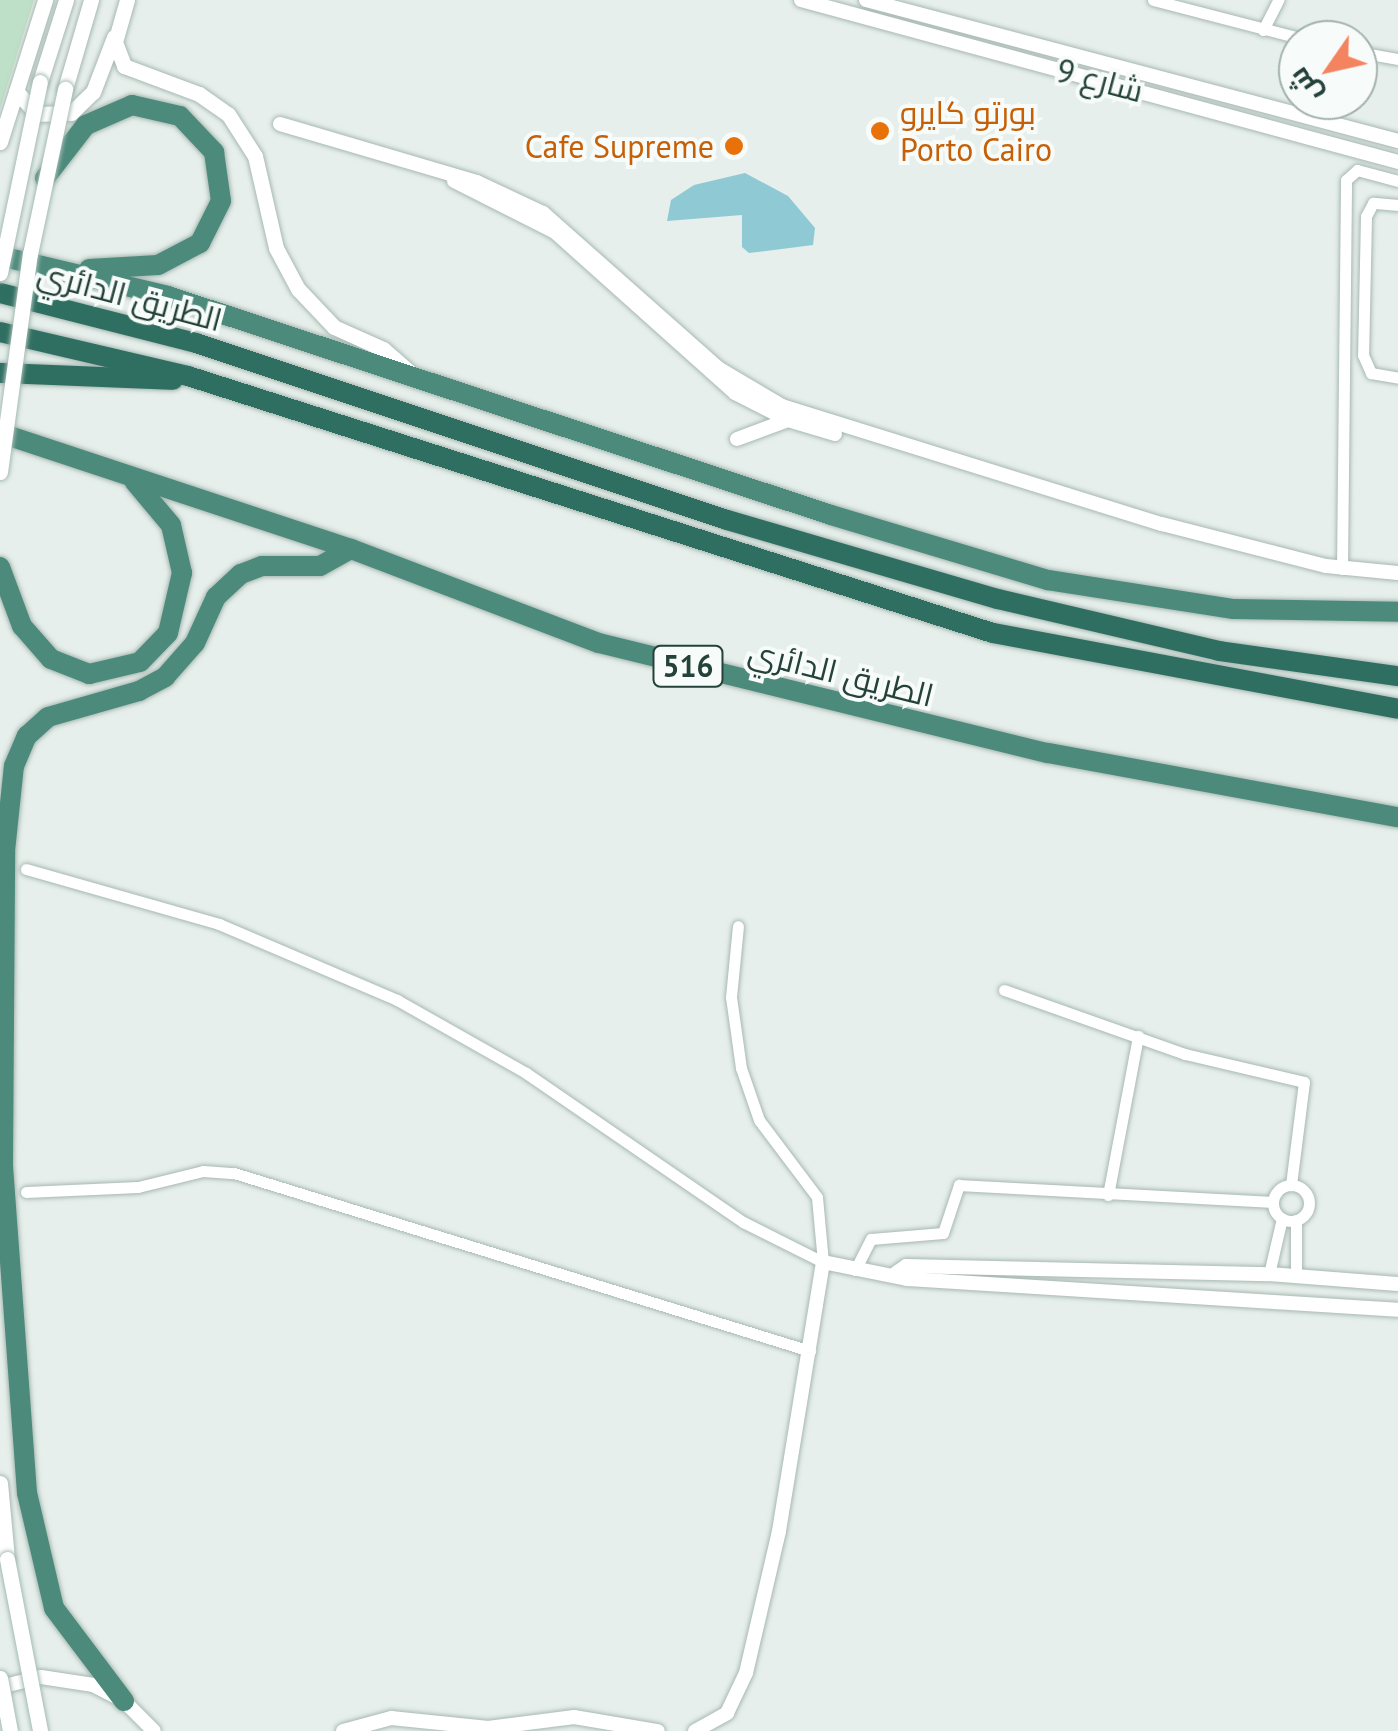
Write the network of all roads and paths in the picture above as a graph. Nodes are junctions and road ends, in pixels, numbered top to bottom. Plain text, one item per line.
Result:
1 (45, 0) edge
2 (66, 0) edge
3 (90, 0) edge
4 (127, 0) edge
5 (801, 0) edge
6 (866, 0) edge
7 (1153, 0) edge
8 (820, 2) edge
9 (1277, 4) edge
10 (1263, 30) junction
11 (1278, 33) edge
12 (116, 35) junction
13 (1078, 54) junction
14 (1072, 72) junction
15 (16, 91) junction
16 (280, 124) dead end
17 (1347, 128) junction
18 (1398, 140) edge
19 (0, 142) edge
20 (1342, 146) junction
21 (1398, 162) edge
22 (45, 178) junction
23 (1398, 181) edge
24 (515, 204) junction
25 (1398, 205) edge
26 (0, 256) edge
27 (70, 270) junction
28 (0, 273) edge
29 (0, 293) edge
30 (0, 332) edge
31 (0, 372) edge
32 (188, 376) junction
33 (416, 378) junction
34 (1398, 378) edge
35 (788, 420) junction
36 (0, 433) edge
37 (737, 439) dead end
38 (880, 440) junction
39 (0, 472) edge
40 (129, 476) junction
41 (351, 549) junction
42 (0, 567) edge
43 (1342, 569) junction
44 (1398, 573) edge
45 (1398, 612) edge
46 (1398, 676) edge
47 (1398, 709) edge
48 (1398, 818) edge
49 (2, 843) edge
50 (26, 869) dead end
51 (738, 926) dead end
52 (1004, 990) dead end
53 (1138, 1036) junction
54 (1, 1173) edge
55 (1291, 1185) junction
56 (26, 1192) dead end
57 (1108, 1195) junction
58 (1273, 1202) junction
59 (1282, 1218) junction
60 (1296, 1220) junction
61 (822, 1262) junction
62 (855, 1270) junction
63 (896, 1273) junction
64 (1269, 1274) junction
65 (1296, 1277) junction
66 (1398, 1284) edge
67 (1398, 1310) edge
68 (810, 1352) junction
69 (0, 1483) edge
70 (0, 1678) edge
71 (0, 1688) edge
72 (124, 1701) junction
73 (436, 1728) edge
74 (10, 1731) edge
75 (40, 1731) edge
76 (154, 1731) edge
77 (342, 1731) edge
78 (658, 1731) edge
79 (695, 1731) edge

1 - 15 main road
2 - 28 main road, bridge
3 - 22 main road, bridge
4 - 12 main road
5 - 8 street, شارع 9
6 - 13 street, شارع 9
7 - 10 street
8 - 14 street, شارع 9
9 - 10 street
10 - 11 street
12 - 15 main road
12 - 33 main road
13 - 14 street
13 - 17 street, شارع 9
14 - 20 street, شارع 9
15 - 19 main road
16 - 24 street
17 - 18 street, شارع 9
17 - 20 street
20 - 21 street, شارع 9
22 - 27 highway
22 - 39 main road, bridge
23 - 43 street
24 - 35 street
24 - 38 street
25 - 34 street
26 - 27 highway, الطريق الدائري
27 - 33 highway, الطريق الدائري
29 - 46 highway, الطريق الدائري
30 - 32 highway, الطريق الدائري
31 - 32 highway
32 - 47 highway, الطريق الدائري
33 - 45 highway, الطريق الدائري
35 - 37 street
35 - 38 street
36 - 40 highway, الطريق الدائري / 516
38 - 43 street
40 - 41 highway, الطريق الدائري / 516
40 - 42 highway
41 - 48 highway, الطريق الدائري / 516
41 - 49 highway
43 - 44 street
49 - 54 highway
50 - 61 street
51 - 61 street
52 - 53 street
53 - 55 street
53 - 57 street
54 - 72 highway
55 - 58 street
55 - 60 street
56 - 68 street
57 - 58 street
57 - 62 street
58 - 59 street
59 - 60 street
59 - 64 street
60 - 65 street
61 - 62 street
61 - 68 street
62 - 63 street
63 - 64 street
63 - 67 street
64 - 65 street
65 - 66 street
68 - 79 street
69 - 75 main road, bridge
70 - 74 main road, bridge
71 - 72 street
72 - 76 street
73 - 77 street
73 - 78 street

